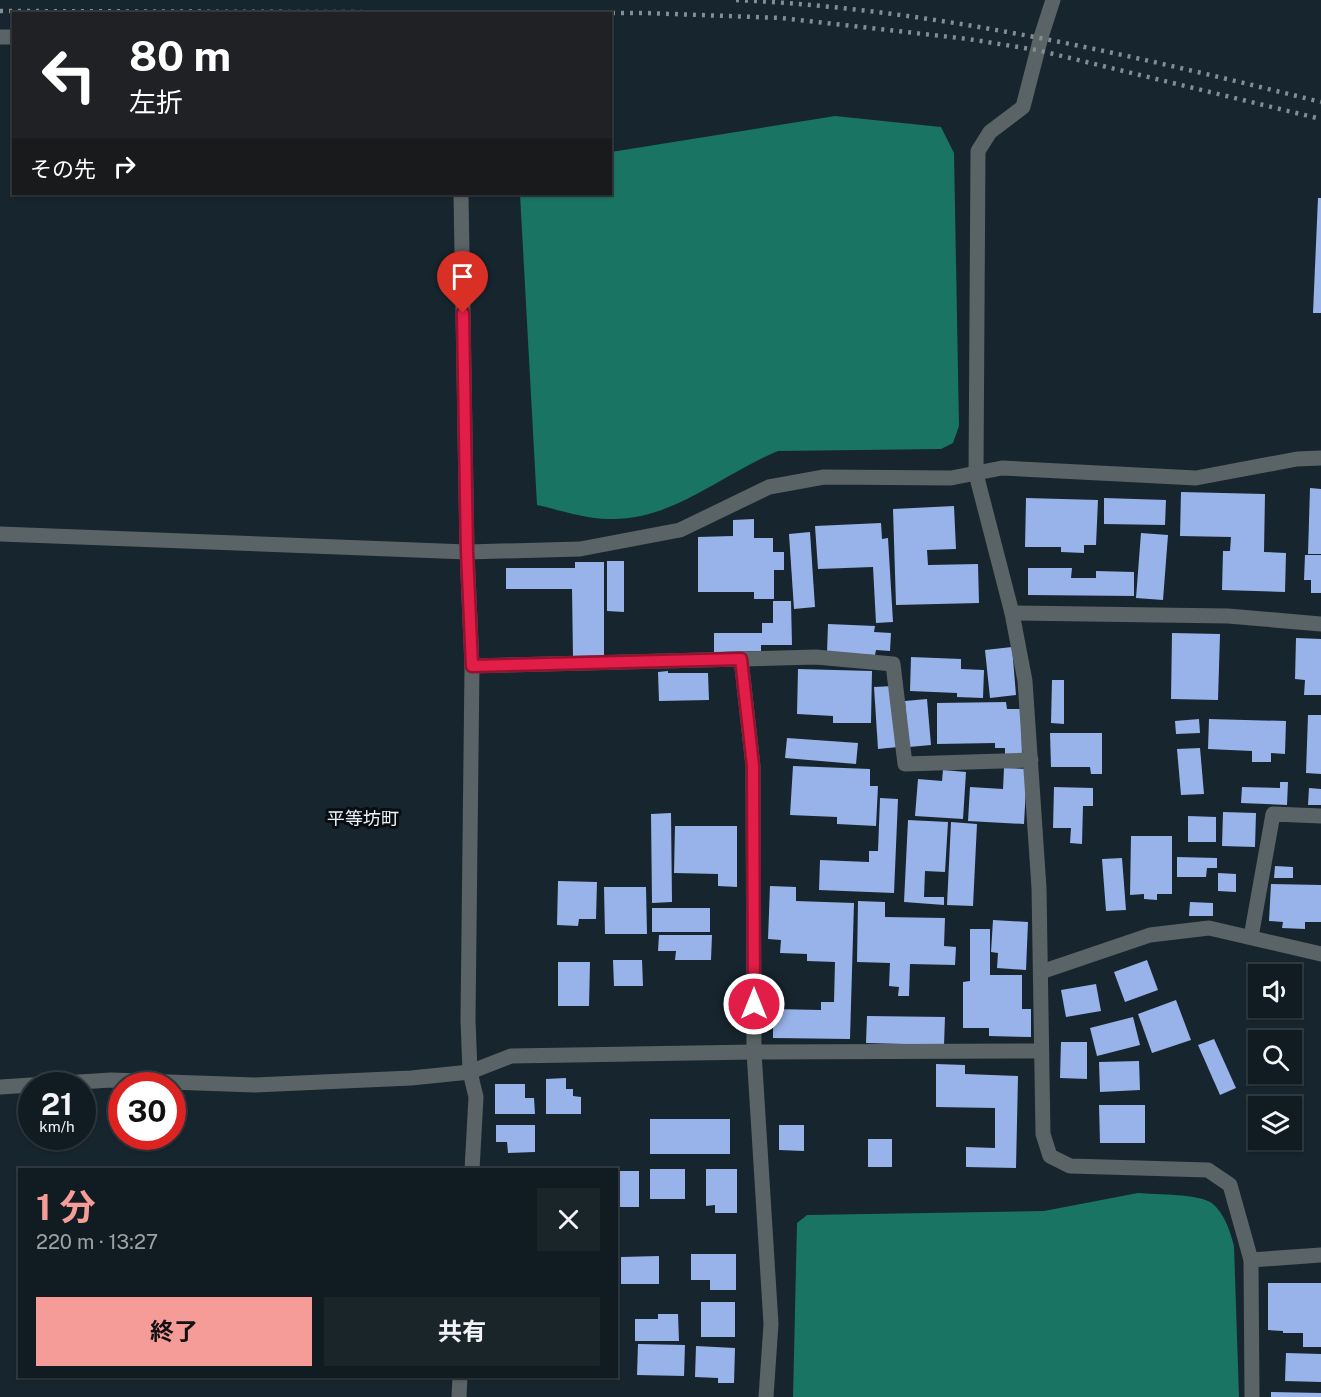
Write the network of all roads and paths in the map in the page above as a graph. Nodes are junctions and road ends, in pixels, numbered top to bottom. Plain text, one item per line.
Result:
1 (1053, 0) edge
2 (460, 195) edge
3 (1321, 459) edge
4 (976, 474) junction
5 (0, 534) edge
6 (467, 552) junction
7 (1012, 613) junction
8 (1321, 624) edge
9 (741, 659) junction
10 (472, 666) junction
11 (1031, 760) junction
12 (1321, 816) edge
13 (1251, 937) junction
14 (1321, 954) edge
15 (1041, 972) junction
16 (1041, 1051) junction
17 (754, 1052) junction
18 (470, 1072) junction
19 (0, 1087) edge
20 (472, 1168) edge
21 (1321, 1255) edge
22 (1251, 1260) junction
23 (460, 1378) edge
24 (459, 1397) edge
25 (765, 1397) edge
26 (1252, 1397) edge

1 - 4 street
2 - 6 street
3 - 4 street
4 - 6 street
4 - 7 street
5 - 6 street
6 - 10 street
7 - 8 street
7 - 11 street
9 - 10 street
9 - 11 street
9 - 17 street
10 - 18 street
11 - 15 street
12 - 13 street
13 - 14 street
13 - 15 street
15 - 16 street
16 - 17 street
16 - 22 street
17 - 18 street
17 - 25 street
18 - 19 street
18 - 20 street
21 - 22 street
22 - 26 street
23 - 24 street

